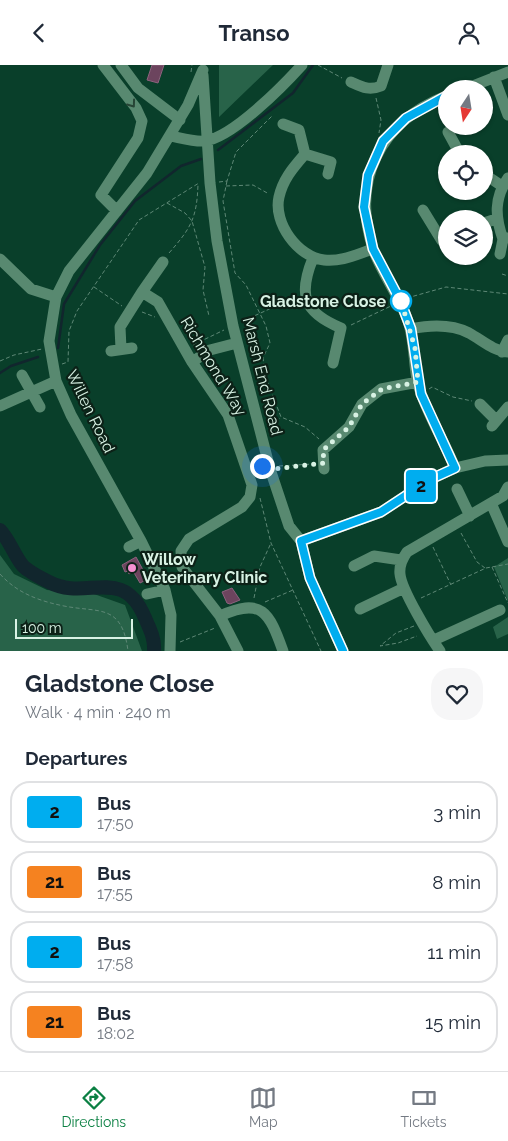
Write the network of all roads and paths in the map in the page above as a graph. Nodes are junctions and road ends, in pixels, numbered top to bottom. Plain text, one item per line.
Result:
1 (103, 65) edge
2 (302, 65) edge
3 (318, 65) edge
4 (388, 65) edge
5 (127, 67) edge
6 (202, 67) edge
7 (508, 71) edge
8 (494, 77) junction
9 (487, 80) edge
10 (351, 82) joint
11 (374, 93) junction
12 (438, 100) edge
13 (508, 115) edge
14 (180, 120) junction
15 (282, 124) dead end
16 (171, 136) junction
17 (207, 141) junction
18 (383, 141) junction
19 (305, 154) junction
20 (328, 174) dead end
21 (493, 178) edge
22 (227, 181) dead end
23 (505, 182) edge
24 (198, 183) dead end
25 (226, 186) junction
26 (278, 199) junction
27 (166, 203) junction
28 (423, 210) dead end
29 (117, 211) junction
30 (496, 219) junction
31 (493, 220) edge
32 (438, 238) edge
33 (505, 239) edge
34 (373, 249) junction
35 (500, 254) dead end
36 (313, 258) junction
37 (0, 259) edge
38 (162, 262) dead end
39 (502, 274) dead end
40 (508, 276) edge
41 (142, 292) junction
42 (304, 293) junction
43 (508, 294) edge
44 (56, 297) junction
45 (400, 300) junction
46 (259, 314) junction
47 (209, 316) dead end
48 (232, 326) junction
49 (346, 327) junction
50 (411, 329) junction
51 (508, 340) edge
52 (237, 343) junction
53 (42, 349) dead end
54 (121, 349) dead end
55 (184, 349) junction
56 (505, 352) edge
57 (0, 361) edge
58 (192, 362) junction
59 (333, 363) dead end
60 (59, 365) dead end
61 (22, 375) dead end
62 (56, 381) junction
63 (418, 382) junction
64 (32, 391) junction
65 (421, 394) junction
66 (480, 404) joint
67 (0, 406) edge
68 (40, 407) dead end
69 (508, 407) edge
70 (281, 417) junction
71 (267, 433) dead end
72 (328, 446) junction
73 (508, 459) edge
74 (324, 466) joint
75 (455, 468) junction
76 (270, 469) junction
77 (508, 487) edge
78 (457, 489) dead end
79 (259, 493) dead end
80 (491, 503) junction
81 (470, 516) junction
82 (457, 524) junction
83 (429, 539) junction
84 (141, 541) junction
85 (301, 541) junction
86 (508, 542) edge
87 (271, 543) junction
88 (129, 547) dead end
89 (401, 560) junction
90 (508, 564) edge
91 (354, 565) dead end
92 (492, 567) junction
93 (486, 568) junction
94 (0, 574) edge
95 (451, 585) junction
96 (404, 588) junction
97 (293, 589) junction
98 (165, 590) junction
99 (147, 595) dead end
100 (412, 602) junction
101 (504, 606) edge
102 (256, 608) junction
103 (360, 609) dead end
104 (222, 620) junction
105 (429, 631) junction
106 (171, 646) edge
107 (128, 651) edge
108 (238, 651) edge
109 (283, 651) edge
110 (321, 651) edge
111 (343, 651) edge
112 (440, 651) edge

1 -> 29 street
2 - 17 street
3 - 10 path
4 - 11 street
5 - 14 street
6 - 14 street, Willen Road
6 - 17 street, Marsh End Road
7 - 8 street
8 - 9 street
8 - 13 street
10 - 11 street
11 - 18 path
12 - 18 street
14 - 16 street, Willen Road
15 - 19 street
16 - 17 street
16 - 29 street, Willen Road
17 - 48 street, Marsh End Road
18 - 34 street
19 - 20 street
19 - 26 street
21 - 23 street
22 - 25 path
23 - 30 street
24 - 27 path
25 - 26 path
25 - 46 path
26 - 36 street
27 - 47 path
27 - 60 path
28 - 32 street
29 - 44 street, Willen Road
30 - 31 street
30 - 33 street
33 - 35 street
34 - 36 street
34 - 45 street
36 - 42 street
37 - 44 street
38 - 41 street
39 - 40 path
41 - 54 street
41 - 55 street, Richmond Way
42 - 46 path
42 - 49 street
43 - 45 path
44 - 62 street, Willen Road
45 - 49 path
45 - 50 street
46 - 48 path
46 - 70 path
48 - 52 street, Marsh End Road
48 - 55 path
49 - 59 street
50 - 56 street
50 - 63 street
51 - 56 street
52 - 58 street
52 - 76 street, Marsh End Road
53 - 57 path
55 - 58 street, Richmond Way
58 - 104 street, Richmond Way
61 - 64 street
62 - 64 street
62 - 84 street, Willen Road
63 - 65 street
63 - 72 street
64 - 67 street
64 - 68 street
65 - 66 path
65 - 75 street
66 - 69 street
70 - 71 path
70 - 72 path
72 - 74 street
73 - 75 street
74 - 76 path
75 - 85 street
76 - 85 street, Marsh End Road
77 - 80 street
78 - 81 street
79 - 87 path
80 - 81 street
80 - 86 street
81 - 82 street
82 - 83 street
82 - 93 path
83 - 89 street
83 - 95 path
84 - 88 street
84 - 98 street, Willen Road
85 - 111 street, Marsh End Road
87 - 97 path
87 - 102 path
89 - 91 street
89 - 96 street
90 - 92 path
92 - 93 path
92 - 101 path
93 - 95 path
94 - 107 path
95 - 100 path
96 - 100 street
96 - 103 street
97 - 102 path
97 - 110 path
98 - 99 street
98 - 106 street, Willen Road
100 - 105 street
101 - 105 street
102 - 104 street
102 - 109 street
104 - 106 path
104 - 108 street, Richmond Way
105 - 105 path
105 - 112 street

